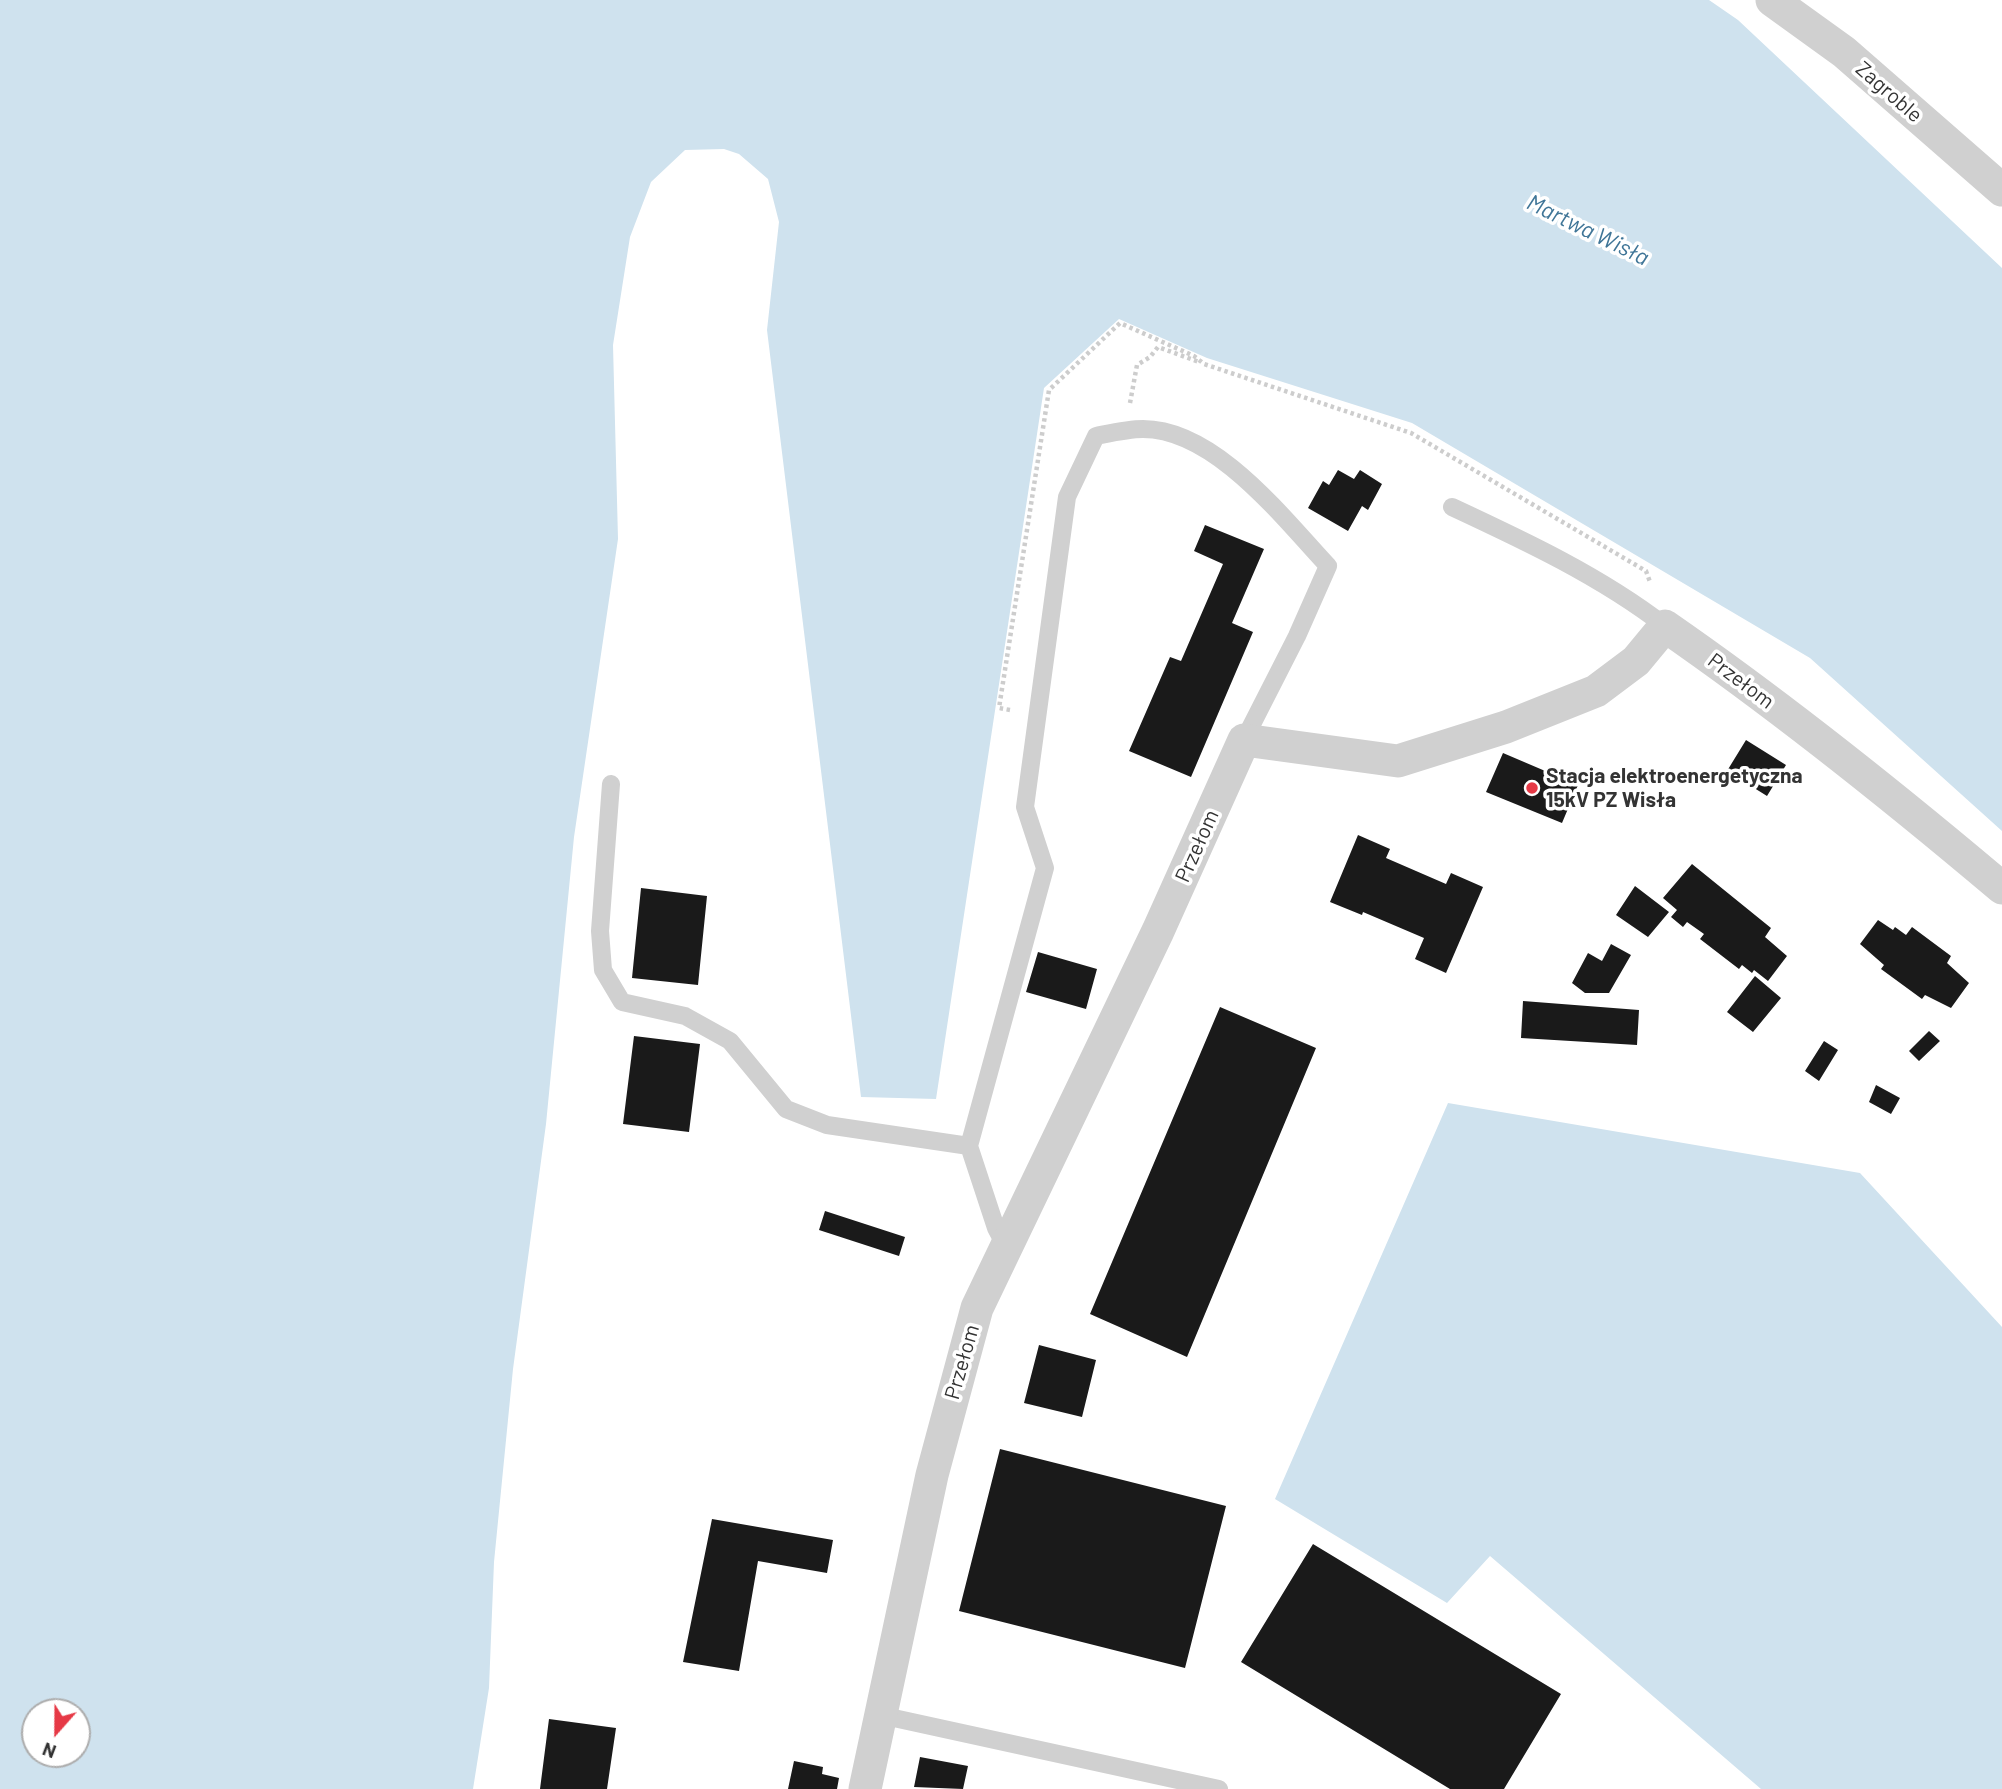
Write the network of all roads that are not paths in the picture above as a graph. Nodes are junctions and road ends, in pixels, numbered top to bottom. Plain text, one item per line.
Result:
1 (1772, 0) edge
2 (2002, 190) edge
3 (1452, 507) dead end
4 (1665, 626) junction
5 (1244, 740) junction
6 (611, 784) dead end
7 (2002, 888) edge
8 (969, 1146) junction
9 (1006, 1247) junction
10 (880, 1715) junction
11 (1199, 1787) edge
12 (865, 1789) edge
13 (1219, 1789) edge

1 - 2 street, Zagroble
3 - 4 lane
4 - 5 street
4 - 7 street, Przełom
5 - 8 lane
5 - 9 street, Przełom
6 - 8 lane
8 - 9 lane
9 - 10 street, Przełom
10 - 11 lane
10 - 12 street, Przełom
11 - 13 lane

